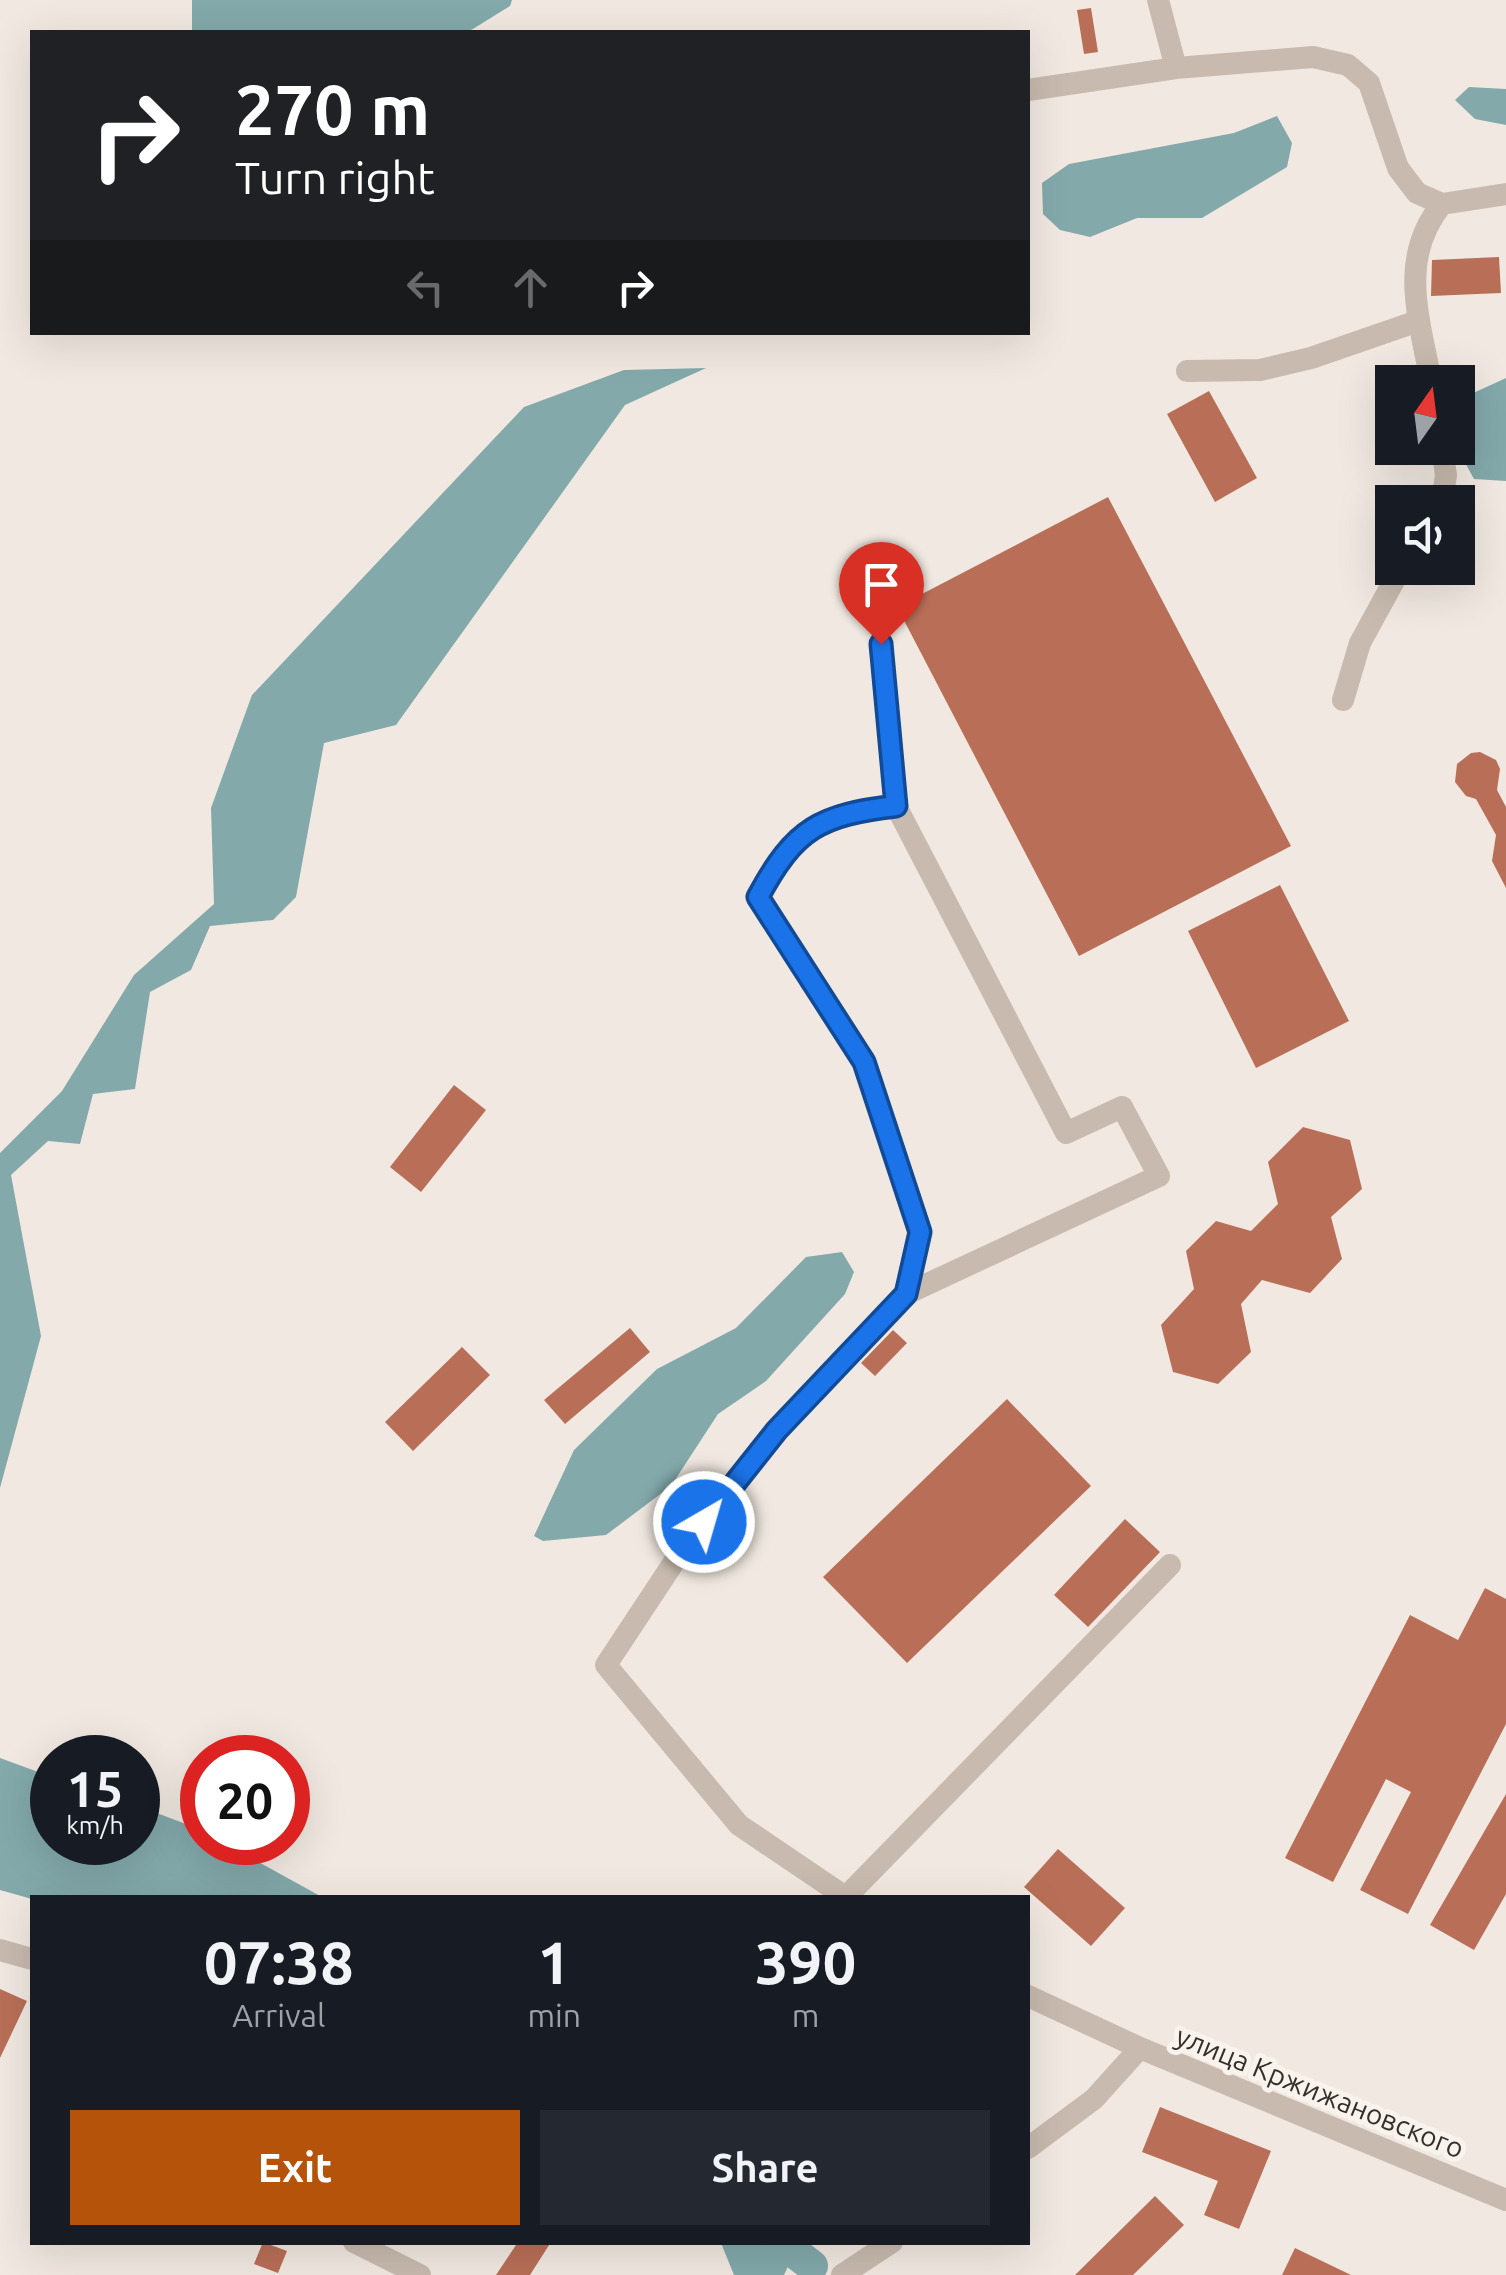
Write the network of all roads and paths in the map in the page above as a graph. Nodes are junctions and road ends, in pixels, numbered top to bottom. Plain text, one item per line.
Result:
1 (1158, 0) edge
2 (1176, 68) junction
3 (1030, 90) edge
4 (1506, 194) edge
5 (1442, 204) junction
6 (1418, 321) junction
7 (1427, 365) edge
8 (1188, 370) dead end
9 (1392, 585) edge
10 (881, 644) dead end
11 (1343, 700) dead end
12 (896, 806) junction
13 (906, 1294) junction
14 (1170, 1565) dead end
15 (843, 1895) edge
16 (848, 1895) edge
17 (0, 1950) edge
18 (30, 1958) edge
19 (1030, 1997) edge
20 (1140, 2048) junction
21 (1030, 2147) edge
22 (1506, 2200) edge
23 (887, 2245) edge
24 (360, 2246) edge
25 (364, 2275) edge
26 (420, 2275) edge
27 (842, 2275) edge

1 - 2 street
2 - 3 street
2 - 5 street
4 - 5 street
5 - 6 street
6 - 7 street
6 - 8 street
9 - 11 street
10 - 12 street
12 - 13 street
12 - 13 street
13 - 15 street
14 - 16 street
17 - 18 street
19 - 20 street
20 - 21 street, улица Кржижановского
20 - 22 street, улица Кржижановского
23 - 27 street
24 - 25 street
24 - 26 street

